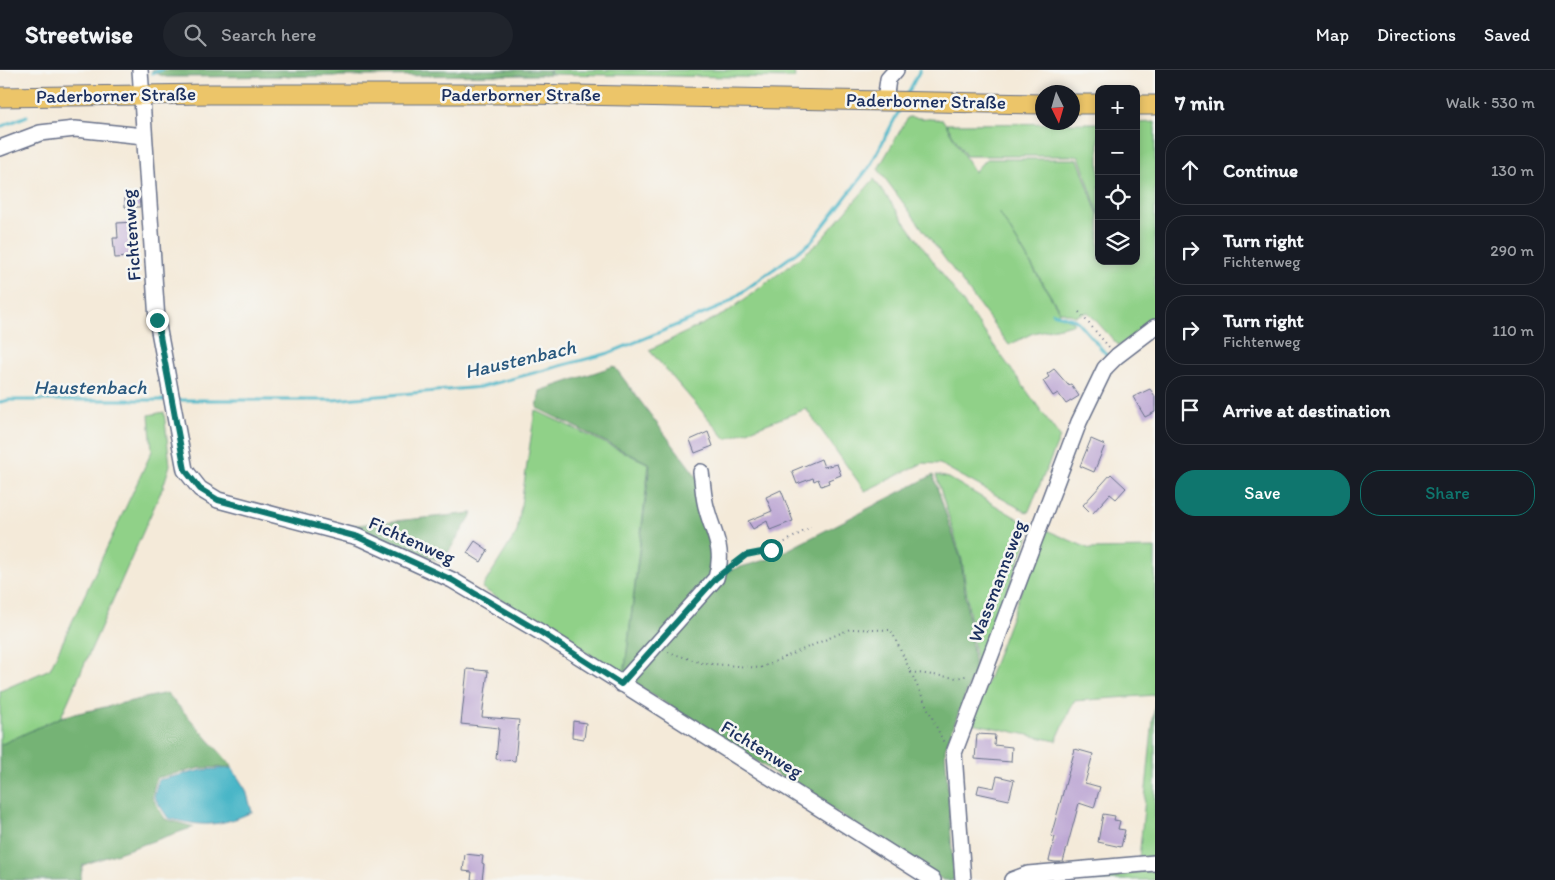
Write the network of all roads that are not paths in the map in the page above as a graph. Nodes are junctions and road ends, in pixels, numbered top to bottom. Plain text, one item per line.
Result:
1 (140, 70) edge
2 (896, 70) edge
3 (141, 95) junction
4 (0, 97) edge
5 (887, 101) junction
6 (1035, 104) edge
7 (1080, 104) edge
8 (1095, 104) edge
9 (1140, 105) edge
10 (1155, 106) edge
11 (144, 136) junction
12 (0, 148) edge
13 (1155, 327) edge
14 (701, 472) dead end
15 (621, 684) junction
16 (1155, 862) edge
17 (933, 880) edge
18 (963, 880) edge
19 (1012, 880) edge

1 - 3 street, Fichtenweg
2 - 5 street
3 - 4 main road, Paderborner Straße
3 - 5 main road, Paderborner Straße
3 - 11 street, Fichtenweg
5 - 6 main road, Paderborner Straße
7 - 8 main road
9 - 10 main road
11 - 12 street
11 - 15 street, Fichtenweg
13 - 18 street, Wassmannsweg
14 - 15 street
15 - 17 street, Fichtenweg
16 - 19 street

